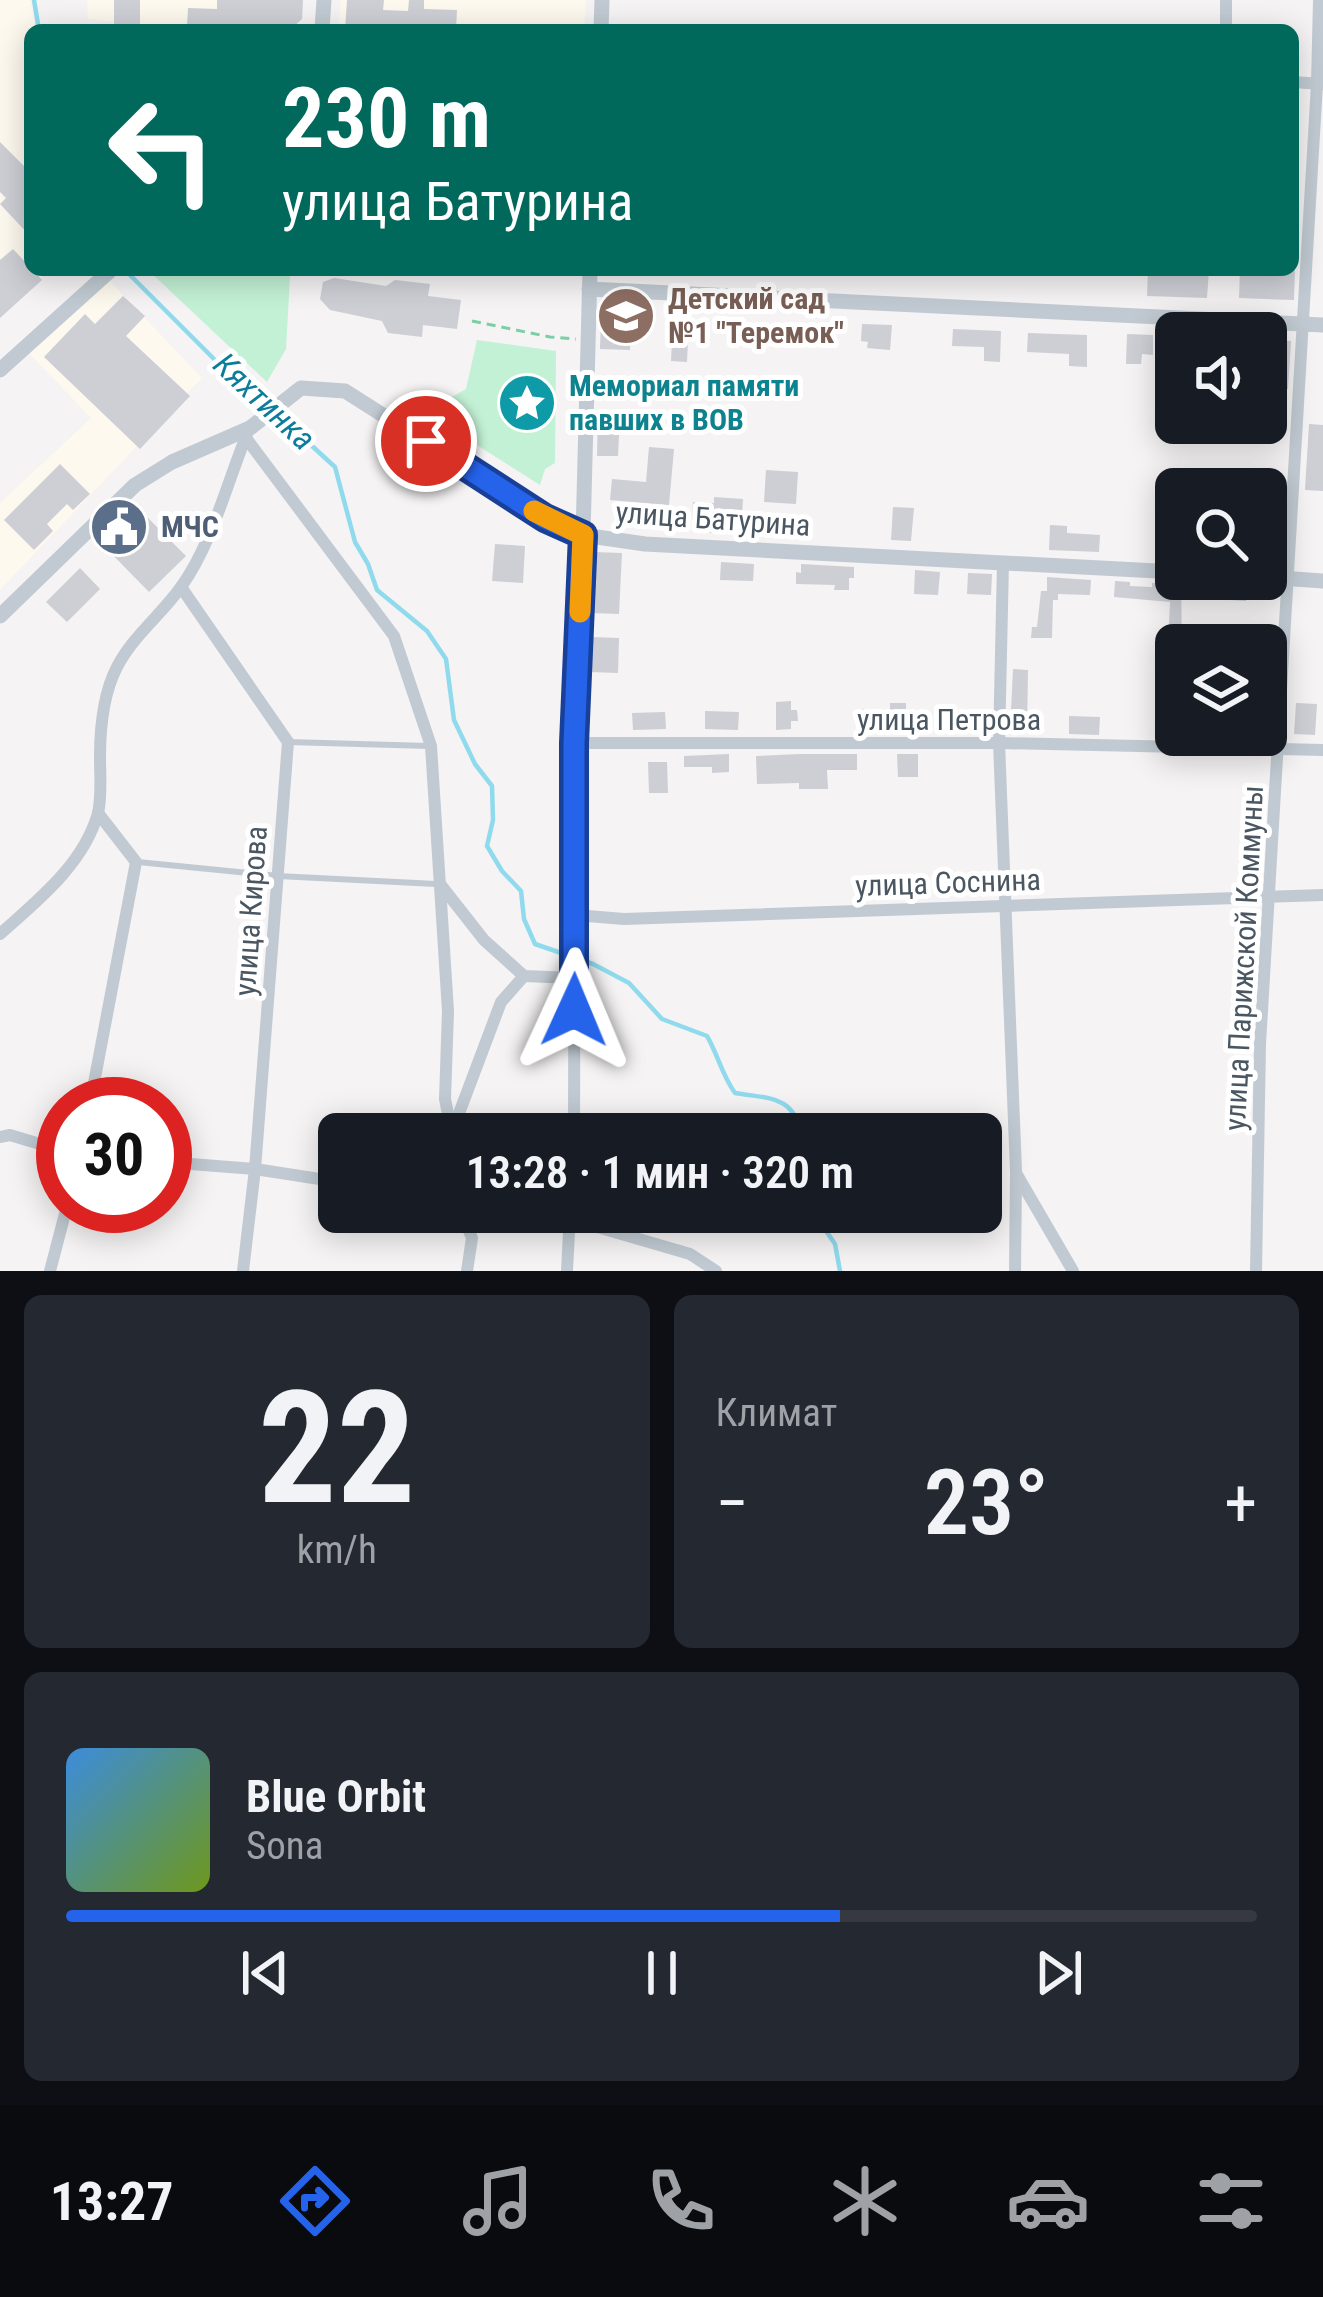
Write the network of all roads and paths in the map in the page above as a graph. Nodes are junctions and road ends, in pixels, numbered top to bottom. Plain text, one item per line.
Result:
1 (1319, 0) edge
2 (1320, 84) edge
3 (104, 276) edge
4 (590, 276) edge
5 (589, 289) junction
6 (472, 321) dead end
7 (1302, 324) junction
8 (1323, 325) edge
9 (588, 340) junction
10 (0, 370) edge
11 (253, 427) junction
12 (583, 535) junction
13 (1003, 563) junction
14 (1155, 571) edge
15 (1287, 578) joint
16 (1323, 581) edge
17 (181, 587) junction
18 (0, 616) edge
19 (288, 742) junction
20 (574, 743) junction
21 (999, 743) junction
22 (431, 746) junction
23 (1155, 746) edge
24 (1287, 748) edge
25 (1323, 750) edge
26 (1279, 756) edge
27 (98, 813) junction
28 (136, 862) junction
29 (278, 876) junction
30 (440, 884) junction
31 (1323, 895) edge
32 (1270, 896) junction
33 (1006, 905) junction
34 (575, 915) junction
35 (0, 934) edge
36 (524, 976) junction
37 (574, 978) junction
38 (95, 1077) edge
39 (448, 1113) edge
40 (459, 1113) edge
41 (574, 1113) edge
42 (0, 1137) edge
43 (36, 1143) edge
44 (192, 1164) edge
45 (255, 1168) junction
46 (1016, 1172) junction
47 (318, 1178) edge
48 (60, 1233) edge
49 (470, 1233) edge
50 (568, 1233) edge
51 (618, 1233) edge
52 (690, 1254) junction
53 (695, 1270) edge
54 (50, 1271) edge
55 (243, 1271) edge
56 (466, 1271) edge
57 (567, 1271) edge
58 (716, 1271) edge
59 (1015, 1271) edge
60 (1072, 1271) edge
61 (1256, 1271) edge

1 - 2 street, улица Парижской Коммуны
2 - 7 street, улица Парижской Коммуны
3 - 10 street
4 - 5 street
5 - 7 street
5 - 9 street
6 - 9 path
7 - 8 street
7 - 15 street, улица Парижской Коммуны
9 - 12 street
11 - 12 street, улица Батурина
11 - 17 street
11 - 18 street
11 - 22 street
12 - 13 street, улица Батурина
12 - 20 street
13 - 14 street, улица Батурина
13 - 21 street
15 - 16 street
17 - 19 street
17 - 27 street
19 - 22 lane
19 - 29 street, улица Кирова
20 - 21 street, улица Петрова
20 - 34 street
21 - 23 street, улица Петрова
21 - 33 street
22 - 30 street
24 - 25 street, улица Петрова
26 - 32 street, улица Парижской Коммуны
27 - 28 street
27 - 35 street
28 - 29 lane
28 - 38 street
29 - 30 lane
29 - 45 street, улица Кирова
30 - 36 street
30 - 39 street
31 - 32 street, улица Соснина
32 - 33 street, улица Соснина
32 - 61 street, улица Парижской Коммуны
33 - 34 street, улица Соснина
33 - 46 street
34 - 37 street
36 - 37 street
36 - 40 street
37 - 41 street
42 - 43 street
44 - 45 street
45 - 47 street
45 - 55 street, улица Кирова
46 - 59 street
46 - 60 street
48 - 54 street
49 - 56 street
50 - 57 street
51 - 52 street
52 - 53 lane
52 - 58 street

